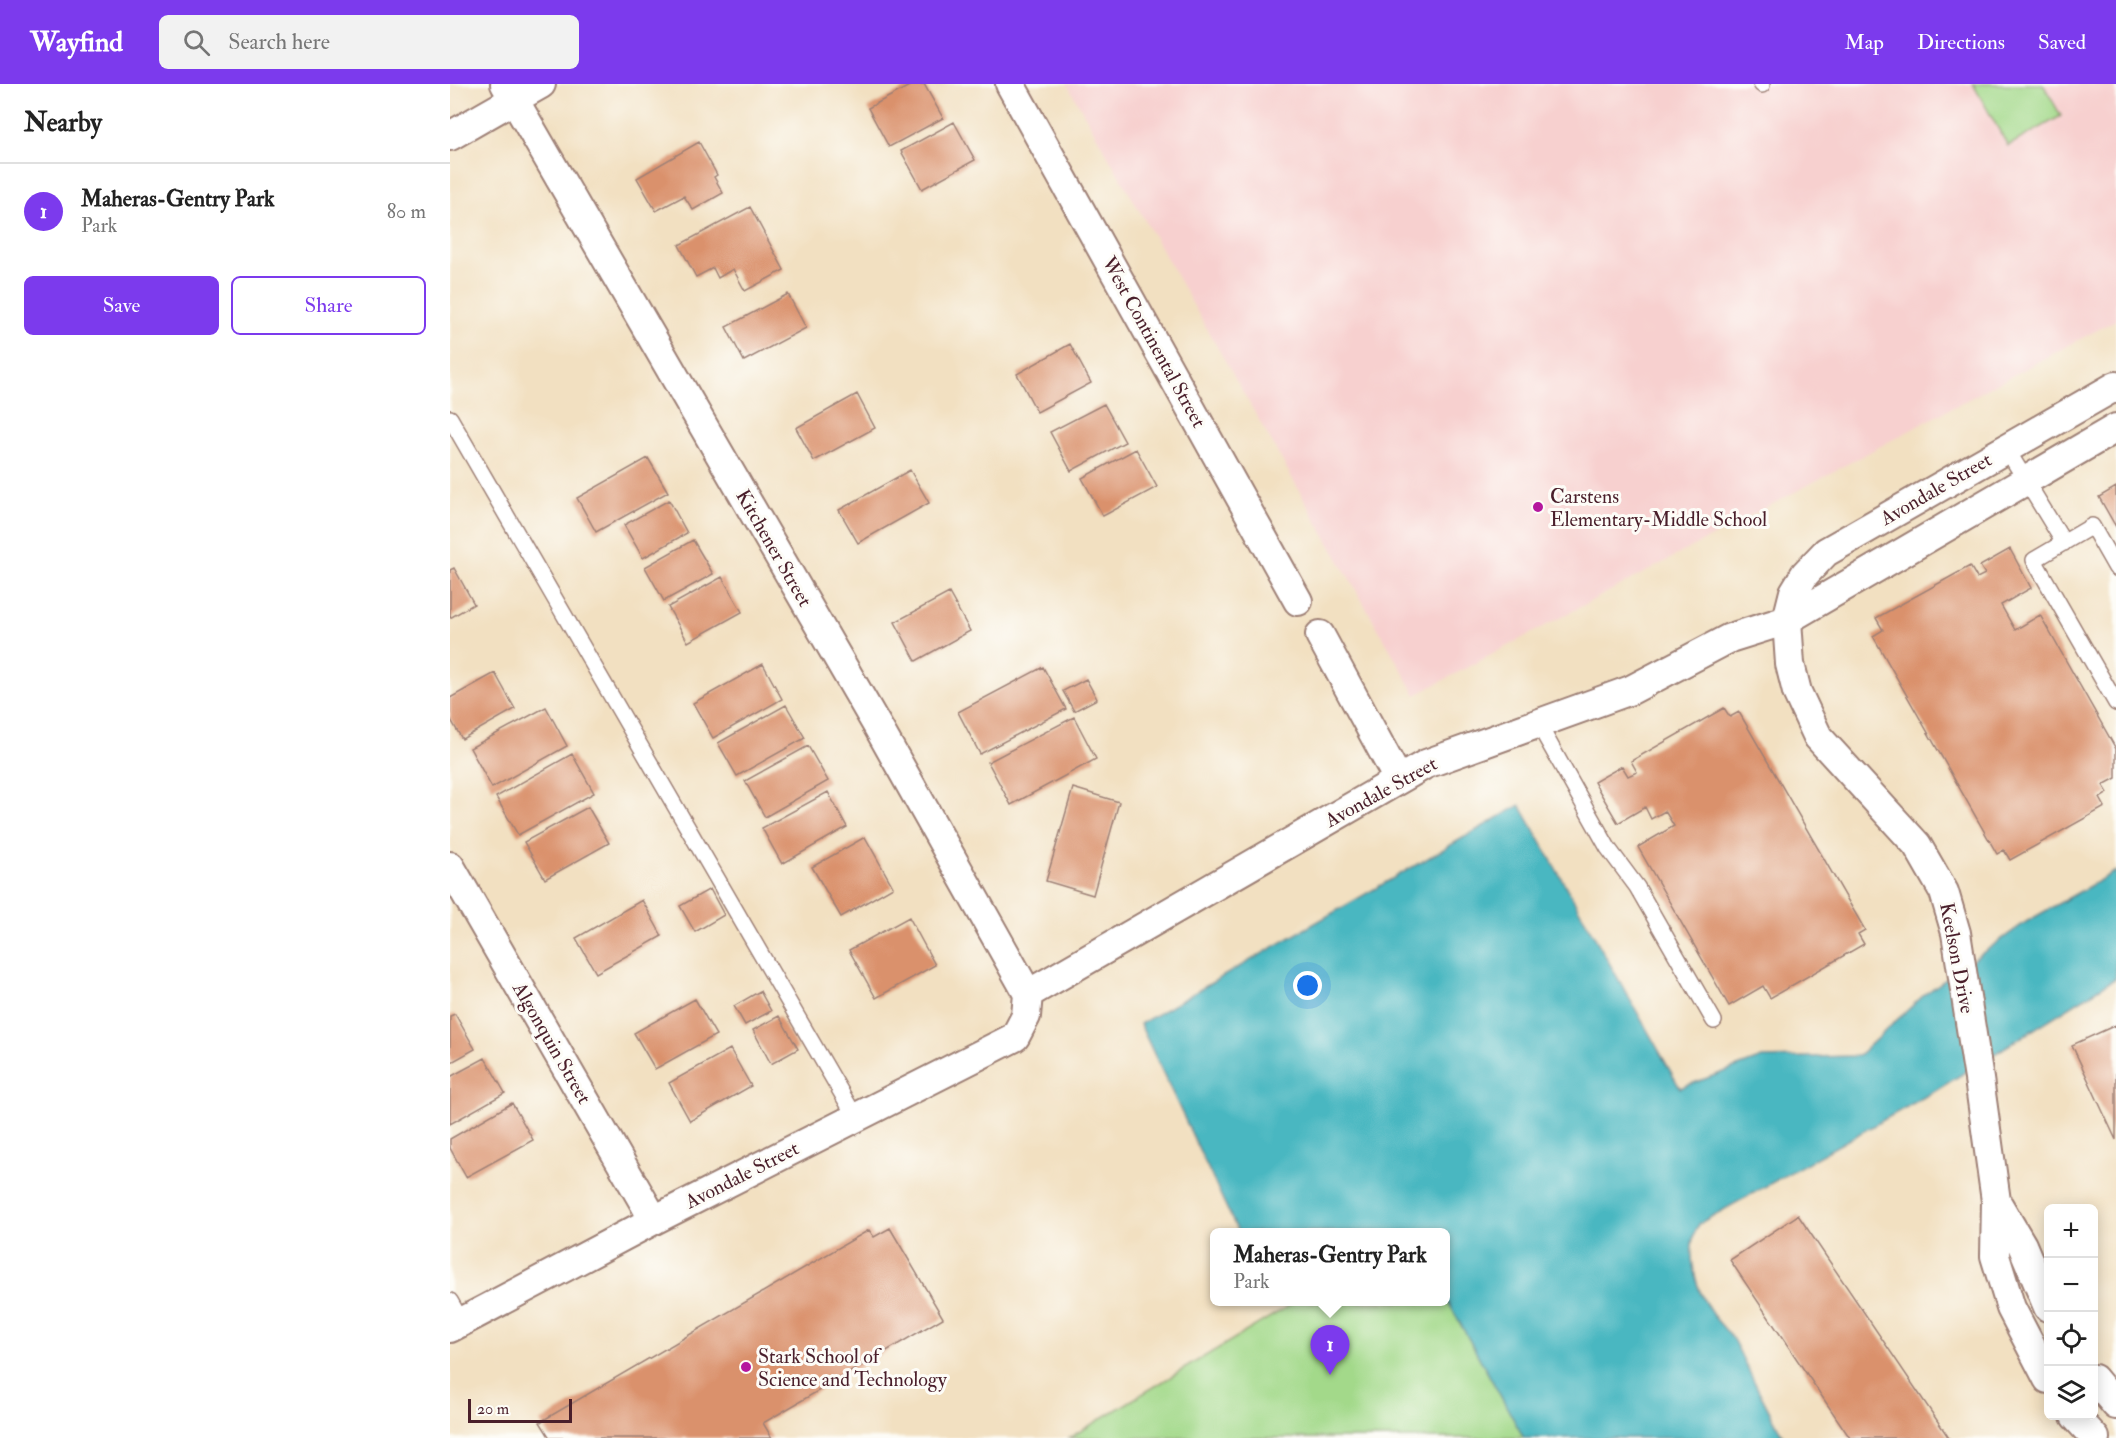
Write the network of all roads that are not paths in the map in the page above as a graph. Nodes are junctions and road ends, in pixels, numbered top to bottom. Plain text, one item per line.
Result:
1 (541, 84) edge
2 (1010, 84) edge
3 (510, 92) edge
4 (450, 136) edge
5 (2116, 386) edge
6 (450, 418) edge
7 (2116, 428) edge
8 (2006, 448) junction
9 (2025, 480) junction
10 (1882, 520) junction
11 (2064, 543) junction
12 (1899, 553) junction
13 (2116, 568) edge
14 (1298, 601) dead end
15 (1787, 620) junction
16 (1320, 635) dead end
17 (2116, 703) edge
18 (1539, 725) junction
19 (1398, 779) junction
20 (450, 866) edge
21 (1027, 1005) junction
22 (1714, 1021) dead end
23 (856, 1118) junction
24 (1996, 1201) junction
25 (654, 1220) junction
26 (2044, 1296) edge
27 (454, 1317) edge
28 (2044, 1370) edge
29 (2098, 1384) edge
30 (2116, 1405) edge
31 (2079, 1420) edge
32 (2095, 1438) edge

1 - 3 street
2 - 14 street, West Continental Street
3 - 4 street
3 - 21 street, Kitchener Street
5 - 8 street, Avondale Street
6 - 23 lane
7 - 9 street, Avondale Street
8 - 9 lane
8 - 10 street, Avondale Street
9 - 11 lane
9 - 12 street, Avondale Street
10 - 12 street
10 - 15 street, Avondale Street
11 - 13 lane
11 - 17 lane
12 - 15 street, Avondale Street
15 - 18 street, Avondale Street
15 - 24 street, Keelson Drive
16 - 19 street
18 - 19 street, Avondale Street
18 - 22 lane
19 - 21 street, Avondale Street
20 - 25 street, Algonquin Street
21 - 23 street, Avondale Street
23 - 25 street, Avondale Street
24 - 26 street, Keelson Drive
24 - 28 street, Keelson Drive
25 - 27 street, Avondale Street
29 - 30 street
31 - 32 street

